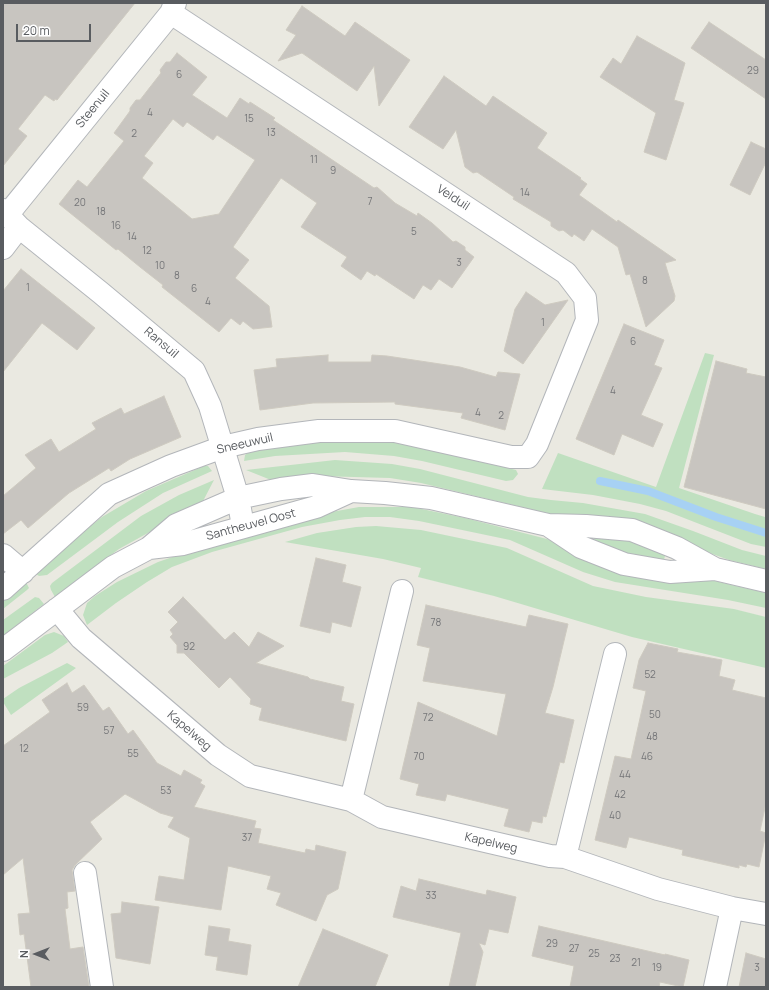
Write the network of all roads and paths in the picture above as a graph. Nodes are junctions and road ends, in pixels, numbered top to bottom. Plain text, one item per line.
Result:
1 (173, 8) edge
2 (10, 217) edge
3 (3, 248) edge
4 (223, 447) junction
5 (528, 457) joint
6 (351, 491) junction
7 (238, 498) junction
8 (548, 525) junction
9 (243, 526) junction
10 (149, 548) junction
11 (3, 555) edge
12 (715, 568) junction
13 (23, 572) junction
14 (766, 581) edge
15 (3, 590) edge
16 (402, 591) dead end
17 (57, 609) junction
18 (3, 650) edge
19 (615, 654) dead end
20 (351, 800) junction
21 (565, 857) junction
22 (86, 873) dead end
23 (732, 908) junction
24 (766, 914) edge
25 (102, 987) edge
26 (715, 987) edge

1 - 2 street, Steenuil
1 - 5 street, Velduil
2 - 3 street, Steenuil
2 - 4 street, Ransuil
4 - 5 street, Sneeuwuil
4 - 7 street, Ransuil
4 - 13 street, Sneeuwuil
6 - 7 street, Santheuvel Oost
6 - 8 street, Santheuvel Oost
6 - 9 street, Santheuvel Oost
7 - 9 street, Ransuil
7 - 10 street, Santheuvel Oost
8 - 12 street, Santheuvel Oost
8 - 12 street, Santheuvel Oost
9 - 10 street, Santheuvel Oost
10 - 17 street, Santheuvel Oost
11 - 13 street
12 - 14 street, Santheuvel Oost
13 - 15 street, Sneeuwuil
16 - 20 street
17 - 18 street, Santheuvel Oost
17 - 20 street, Kapelweg
19 - 21 street
20 - 21 street, Kapelweg
21 - 23 street, Kapelweg
22 - 25 street
23 - 24 street, Kapelweg
23 - 26 street

